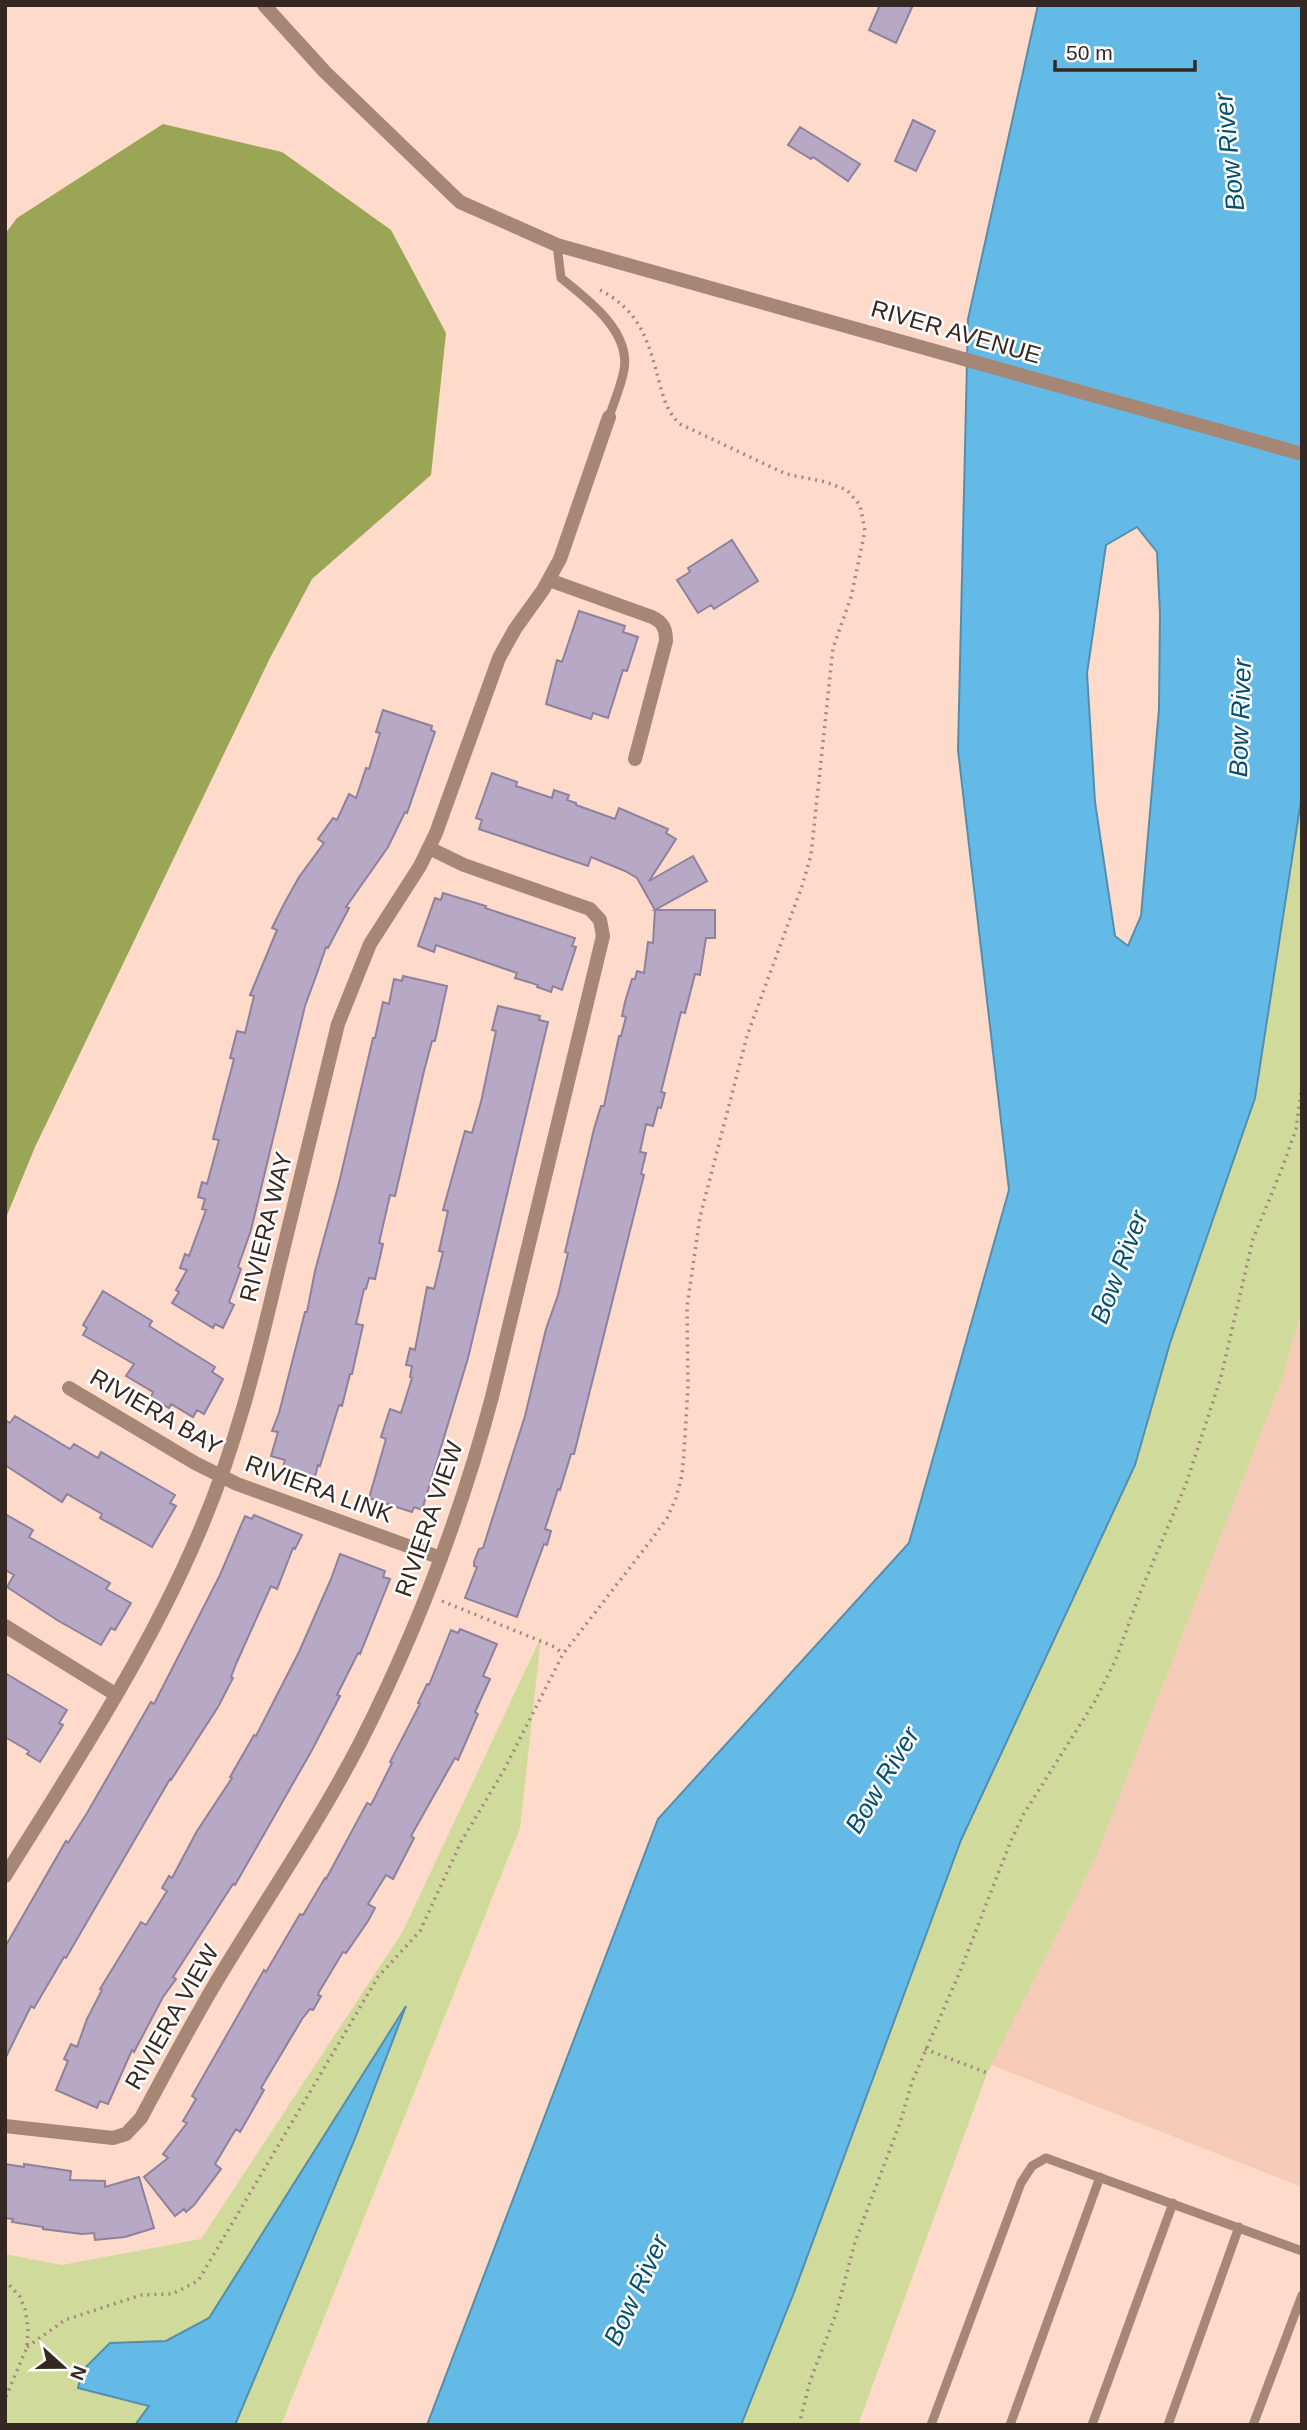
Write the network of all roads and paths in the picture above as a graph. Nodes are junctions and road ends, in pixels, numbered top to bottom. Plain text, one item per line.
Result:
1 (264, 5) edge
2 (557, 245) junction
3 (588, 284) dead end
4 (609, 418) joint
5 (1302, 454) edge
6 (549, 580) junction
7 (635, 759) dead end
8 (429, 848) junction
9 (1302, 1086) edge
10 (69, 1388) dead end
11 (221, 1476) junction
12 (441, 1558) junction
13 (442, 1601) dead end
14 (5, 1626) edge
15 (563, 1654) junction
16 (115, 1694) junction
17 (5, 1876) edge
18 (925, 2049) junction
19 (987, 2073) dead end
20 (5, 2126) edge
21 (1100, 2177) junction
22 (1173, 2203) junction
23 (1239, 2227) junction
24 (1302, 2250) edge
25 (5, 2280) edge
26 (1302, 2295) edge
27 (27, 2347) junction
28 (7, 2391) edge
29 (5, 2399) edge
30 (799, 2425) edge
31 (931, 2425) edge
32 (1010, 2425) edge
33 (1092, 2425) edge
34 (1168, 2425) edge
35 (1253, 2425) edge

1 - 2 street, RIVER AVENUE
2 - 4 lane
2 - 5 street, RIVER AVENUE
3 - 15 path
4 - 6 street, RIVIERA WAY
6 - 7 street
6 - 8 street, RIVIERA WAY
8 - 11 street, RIVIERA WAY
8 - 12 street, RIVIERA VIEW
9 - 18 path
10 - 11 street, RIVIERA BAY
11 - 12 street, RIVIERA LINK
11 - 16 street, RIVIERA WAY
12 - 20 street, RIVIERA VIEW
13 - 15 path
14 - 16 street
15 - 27 path
16 - 17 street, RIVIERA WAY
18 - 19 path
18 - 30 path
21 - 22 lane
21 - 31 lane
21 - 32 lane
22 - 23 lane
22 - 33 lane
23 - 24 lane
23 - 34 lane
25 - 27 path
26 - 35 lane
27 - 28 path
28 - 29 path

